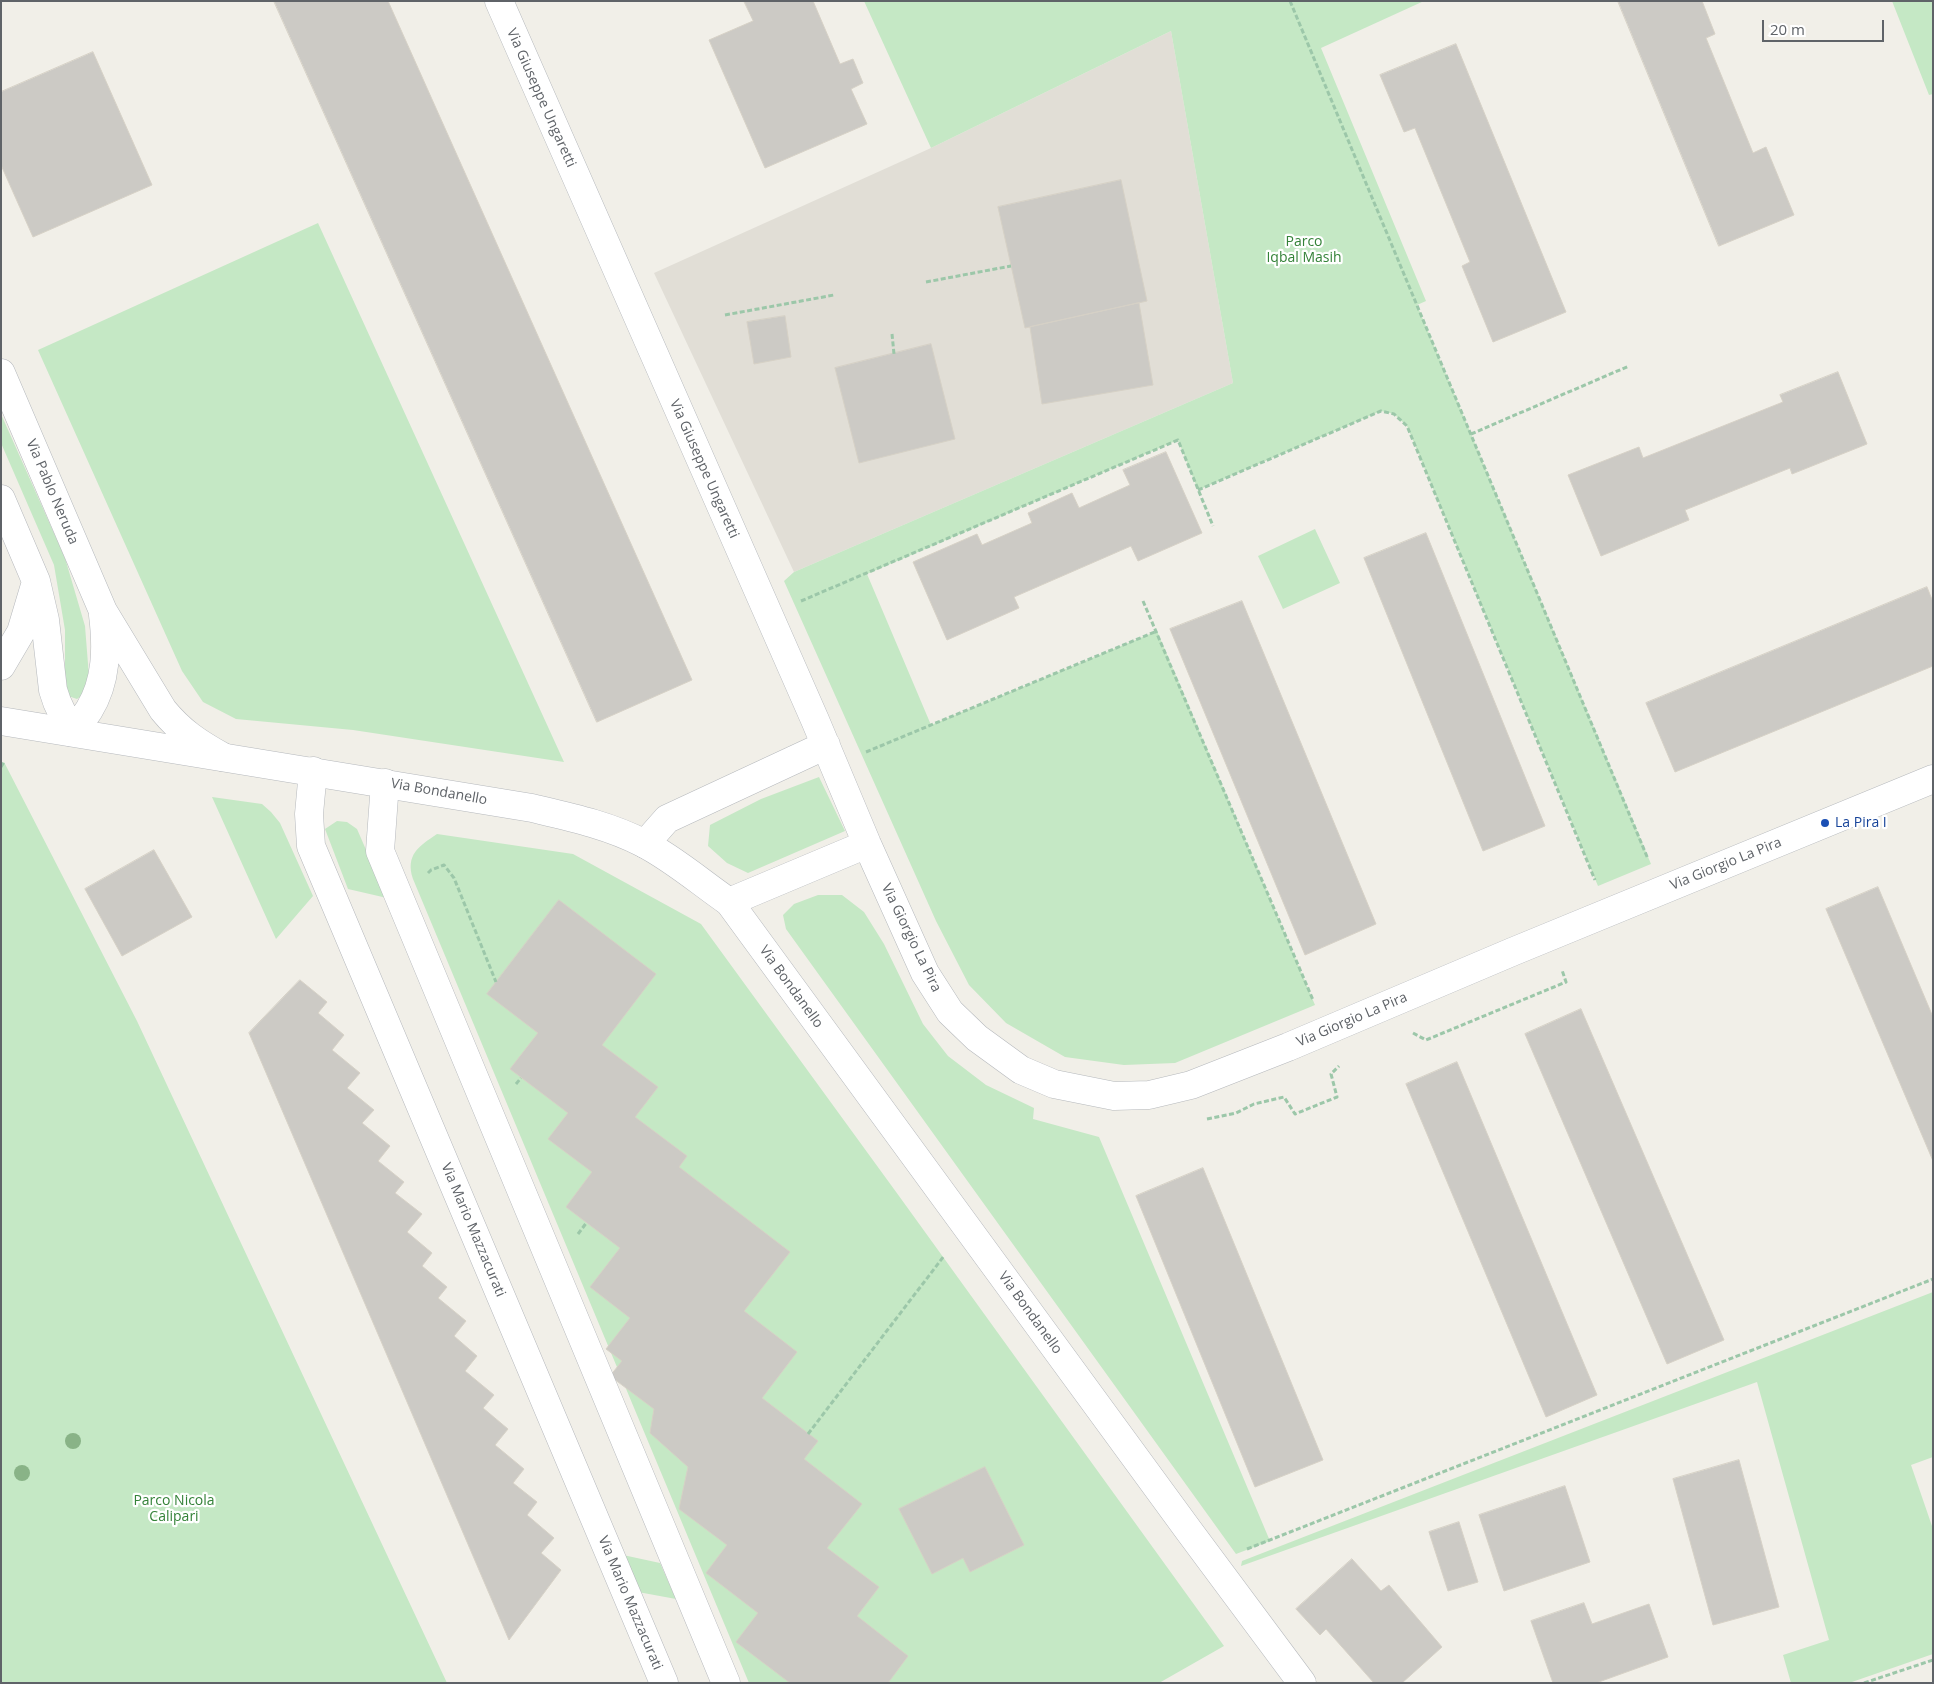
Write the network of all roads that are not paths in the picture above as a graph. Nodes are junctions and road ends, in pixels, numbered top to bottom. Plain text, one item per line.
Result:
1 (499, 1) edge
2 (1, 373) edge
3 (1, 499) edge
4 (36, 581) junction
5 (103, 611) junction
6 (1, 666) edge
7 (1, 721) edge
8 (71, 732) junction
9 (826, 746) junction
10 (223, 757) junction
11 (313, 771) junction
12 (1933, 779) edge
13 (386, 783) junction
14 (644, 844) junction
15 (867, 844) junction
16 (729, 902) junction
17 (664, 1683) edge
18 (726, 1683) edge
19 (1302, 1683) edge

1 - 9 street, Via Giuseppe Ungaretti
2 - 5 street, Via Pablo Neruda
3 - 4 street
4 - 6 street
4 - 8 street
5 - 8 street, Via Pablo Neruda
5 - 10 street, Via Pablo Neruda
7 - 8 street, Via Bondanello
8 - 10 street, Via Bondanello
9 - 14 street
9 - 15 street, Via Giorgio La Pira
10 - 11 street, Via Bondanello
11 - 13 street, Via Bondanello
11 - 17 street, Via Mario Mazzacurati
12 - 15 street, Via Giorgio La Pira
13 - 14 street, Via Bondanello
13 - 18 street
14 - 16 street, Via Bondanello
15 - 16 street
16 - 19 street, Via Bondanello

